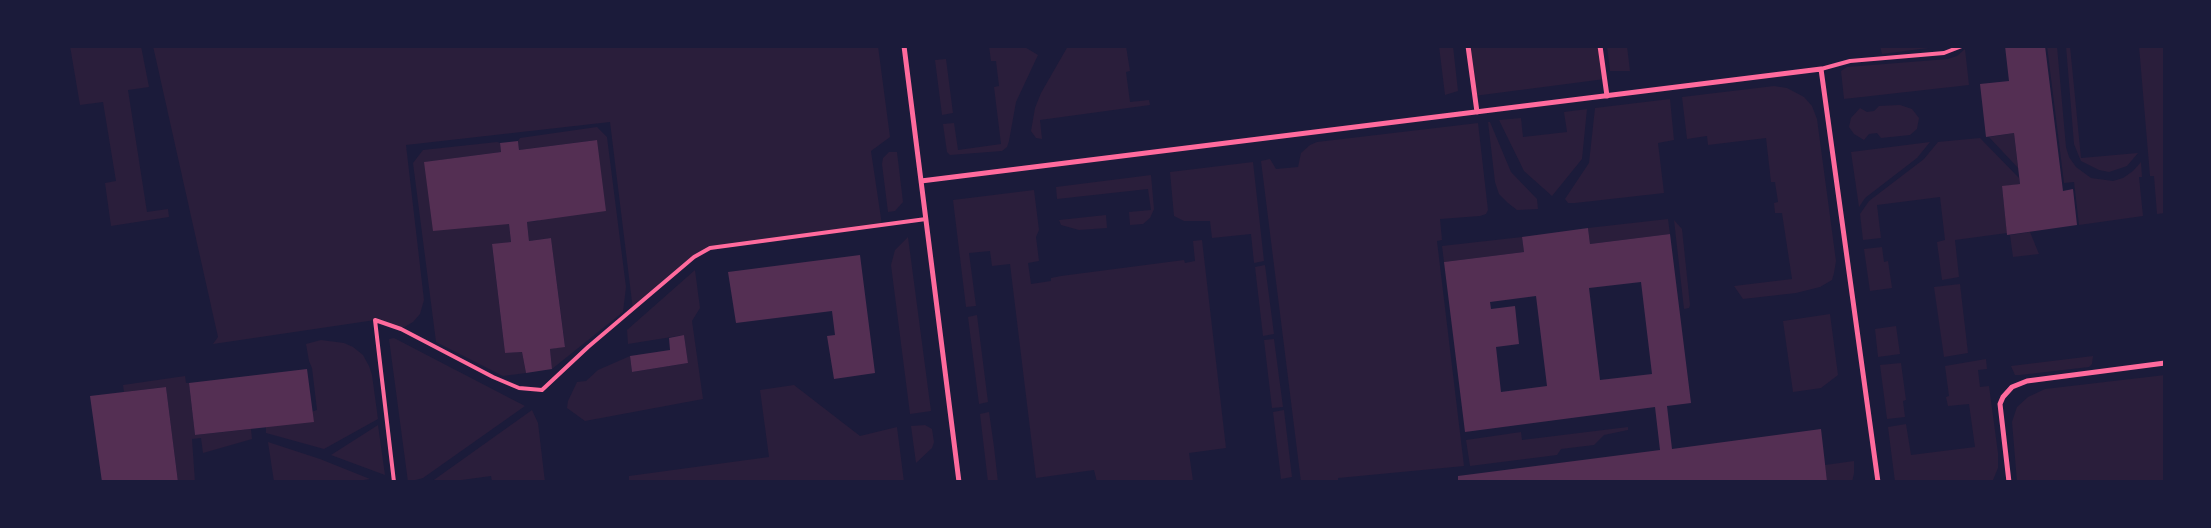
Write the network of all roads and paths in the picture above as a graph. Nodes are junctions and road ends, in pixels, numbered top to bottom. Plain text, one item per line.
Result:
1 (904, 46) edge
2 (1468, 46) edge
3 (1600, 46) edge
4 (1962, 46) edge
5 (1821, 69) junction
6 (1607, 96) junction
7 (1477, 112) junction
8 (920, 181) junction
9 (926, 219) junction
10 (2165, 363) edge
11 (394, 482) edge
12 (959, 482) edge
13 (1878, 482) edge
14 (2009, 482) edge

1 - 8 street
2 - 7 street
3 - 6 street
4 - 5 lane
5 - 6 street
5 - 13 street
6 - 7 street
7 - 8 street
8 - 9 street
9 - 11 lane
9 - 12 street
10 - 14 street

